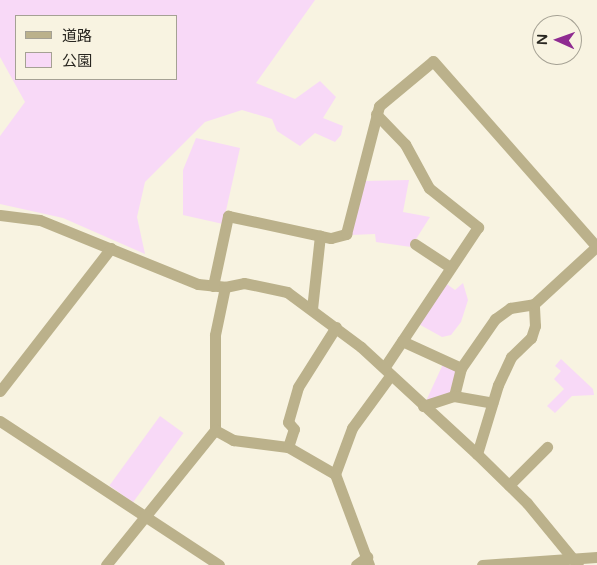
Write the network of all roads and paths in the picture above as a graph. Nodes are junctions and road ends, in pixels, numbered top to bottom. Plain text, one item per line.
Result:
1 (376, 114) junction
2 (0, 215) edge
3 (320, 236) junction
4 (414, 244) dead end
5 (597, 247) edge
6 (112, 248) junction
7 (450, 267) junction
8 (219, 287) junction
9 (534, 304) junction
10 (312, 308) junction
11 (336, 327) junction
12 (402, 341) junction
13 (461, 368) junction
14 (387, 372) junction
15 (0, 391) edge
16 (454, 396) junction
17 (492, 403) junction
18 (423, 406) junction
19 (0, 421) edge
20 (215, 430) junction
21 (288, 447) junction
22 (547, 447) dead end
23 (477, 454) junction
24 (335, 474) junction
25 (509, 486) junction
26 (146, 516) junction
27 (597, 557) edge
28 (368, 561) edge
29 (574, 561) edge
30 (106, 565) edge
31 (219, 565) edge
32 (356, 565) edge
33 (482, 565) edge

1 - 3 street
1 - 5 street
1 - 7 street
2 - 6 street
3 - 8 street
3 - 10 street
4 - 7 street
5 - 9 street
6 - 8 street
6 - 15 street
7 - 12 street
8 - 10 street
8 - 20 street
9 - 13 street
9 - 17 street
10 - 11 street
11 - 14 street
11 - 21 street
12 - 13 street
12 - 14 street
13 - 16 street
14 - 18 street
14 - 24 street
16 - 17 street
16 - 18 street
17 - 23 street
18 - 23 street
19 - 26 street
20 - 21 street
20 - 26 street
21 - 24 street
22 - 25 street
23 - 25 street
24 - 28 street
25 - 29 street
26 - 30 street
26 - 31 street
27 - 29 street
28 - 32 street
29 - 33 street

